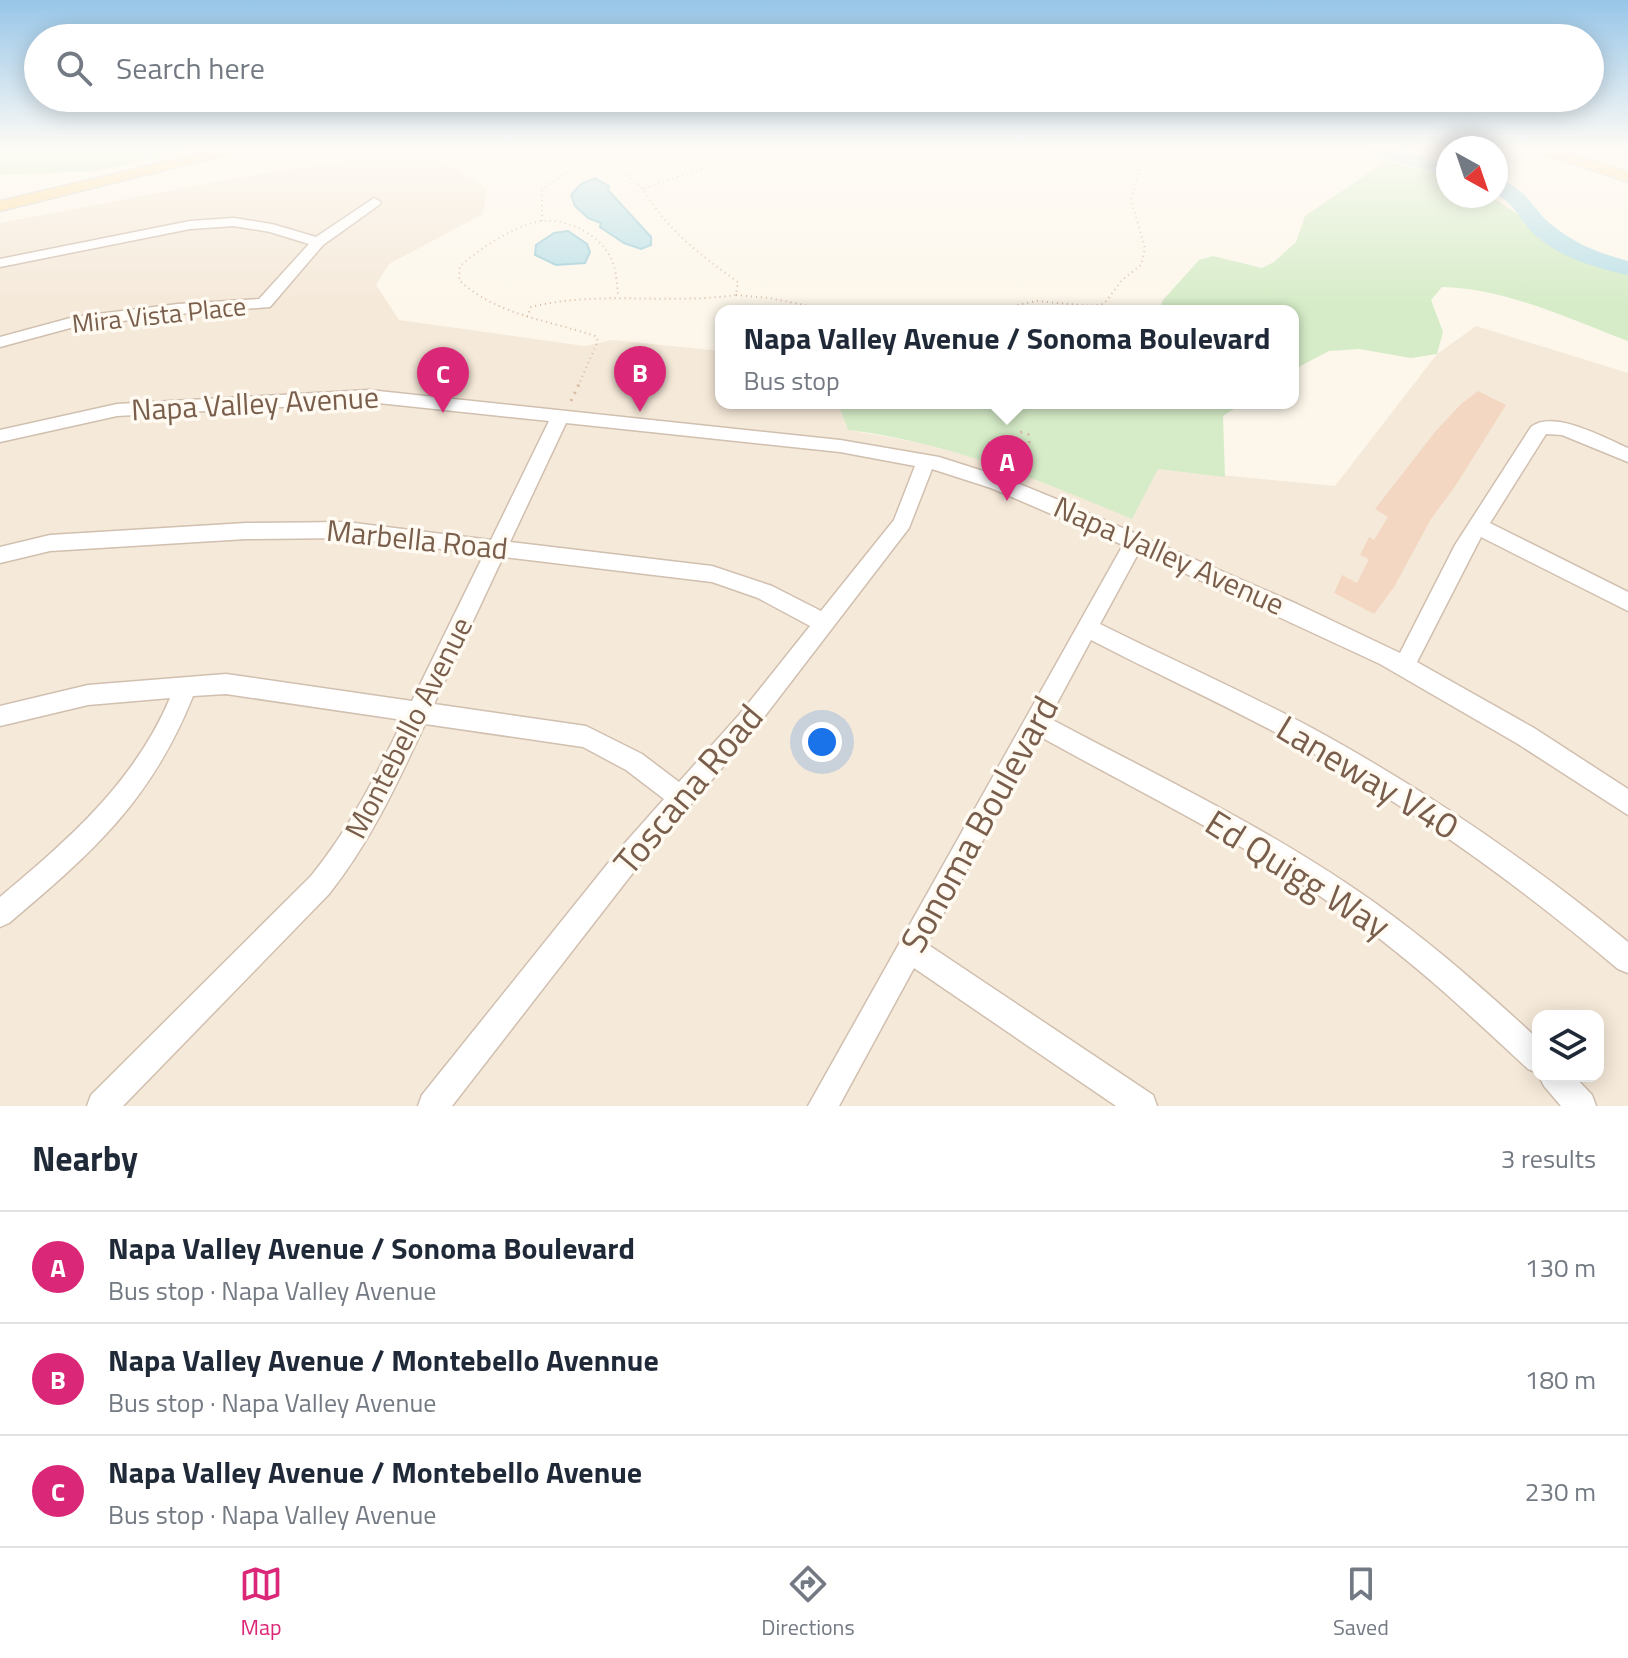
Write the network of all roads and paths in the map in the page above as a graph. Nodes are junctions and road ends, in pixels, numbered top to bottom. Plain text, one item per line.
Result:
1 (23, 201) edge
2 (542, 201) edge
3 (650, 201) edge
4 (1131, 201) edge
5 (374, 202) dead end
6 (0, 206) edge
7 (542, 221) junction
8 (318, 242) junction
9 (0, 263) edge
10 (736, 295) junction
11 (618, 296) junction
12 (803, 305) edge
13 (1017, 305) edge
14 (1079, 305) edge
15 (1097, 305) edge
16 (527, 317) junction
17 (0, 342) edge
18 (566, 408) junction
19 (0, 436) edge
20 (1019, 444) dead end
21 (1628, 455) edge
22 (926, 461) junction
23 (1006, 467) dead end
24 (1478, 526) junction
25 (1135, 541) junction
26 (499, 547) junction
27 (0, 555) edge
28 (1628, 602) edge
29 (824, 623) junction
30 (1088, 628) junction
31 (1404, 666) junction
32 (186, 687) junction
33 (420, 711) junction
34 (0, 716) edge
35 (1035, 722) junction
36 (680, 797) junction
37 (1628, 803) edge
38 (0, 914) edge
39 (910, 949) junction
40 (1628, 959) edge
41 (1532, 1054) edge
42 (1559, 1082) edge
43 (102, 1106) edge
44 (433, 1106) edge
45 (823, 1106) edge
46 (1142, 1106) edge
47 (1581, 1106) edge

1 - 6 main road
2 - 7 path
3 - 10 path
4 - 15 path
5 - 8 street, Mira Vista Place
7 - 11 path
7 - 16 path
8 - 9 street
8 - 17 street, Mira Vista Place
10 - 11 path
10 - 12 path
11 - 16 path
13 - 14 path
16 - 18 path
18 - 19 street, Napa Valley Avenue
18 - 22 street, Napa Valley Avenue
18 - 26 street, Montebello Avenue
20 - 23 path
21 - 24 street
22 - 25 street, Napa Valley Avenue
22 - 29 street, Toscana Road
24 - 28 street
24 - 31 street
25 - 30 street, Sonoma Boulevard
25 - 31 street, Napa Valley Avenue
26 - 27 street, Marbella Road
26 - 29 street, Marbella Road
26 - 33 street, Montebello Avenue
29 - 36 street, Toscana Road
30 - 35 street, Sonoma Boulevard
30 - 40 street, Laneway V40
31 - 37 street, Napa Valley Avenue
32 - 33 street
32 - 34 street
32 - 38 street
33 - 36 street
33 - 43 street, Montebello Avenue
35 - 39 street, Sonoma Boulevard
35 - 41 street, Ed Quigg Way
36 - 44 street, Toscana Road
39 - 45 street, Sonoma Boulevard
39 - 46 street
42 - 47 street

